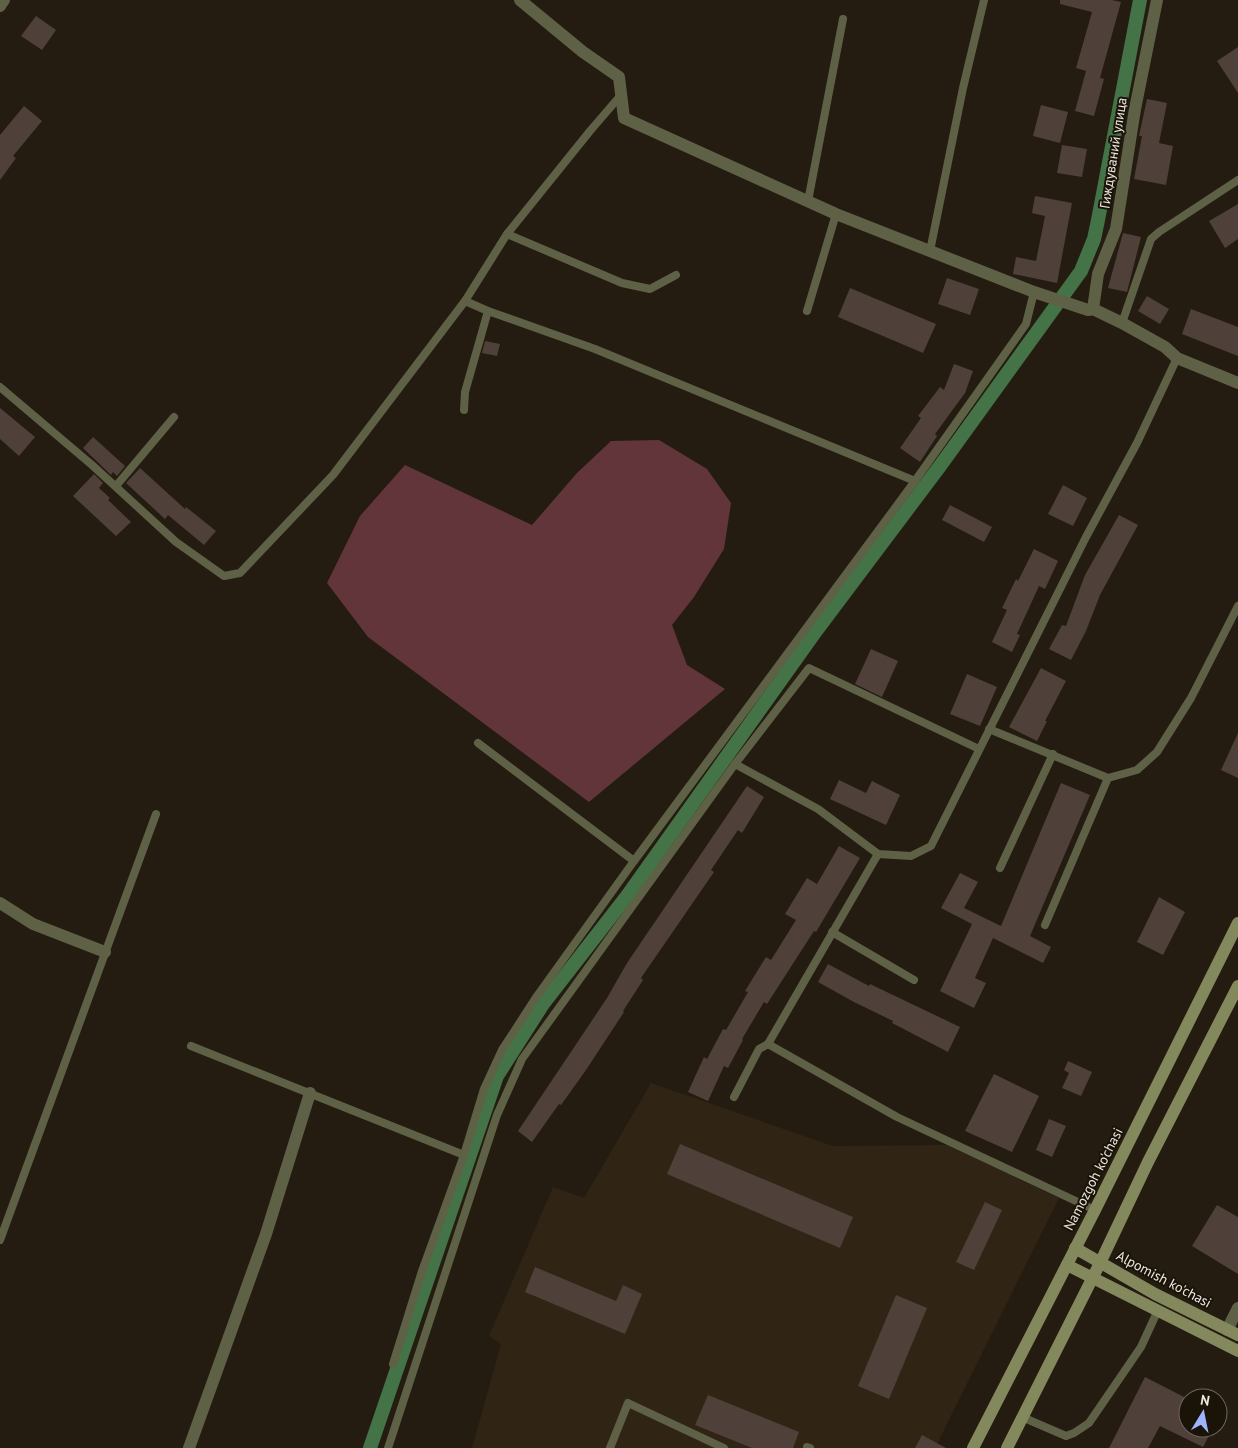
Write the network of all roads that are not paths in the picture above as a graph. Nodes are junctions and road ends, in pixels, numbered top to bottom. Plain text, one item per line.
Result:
1 (4, 0) edge
2 (520, 0) edge
3 (984, 0) edge
4 (1157, 0) edge
5 (0, 6) edge
6 (843, 19) dead end
7 (621, 95) junction
8 (1238, 180) edge
9 (808, 201) junction
10 (836, 214) junction
11 (507, 234) junction
12 (930, 251) junction
13 (676, 275) dead end
14 (1034, 292) junction
15 (465, 300) junction
16 (1090, 309) junction
17 (488, 311) junction
18 (806, 311) dead end
19 (1122, 323) junction
20 (1177, 358) junction
21 (1238, 383) edge
22 (0, 387) edge
23 (464, 410) dead end
24 (174, 417) dead end
25 (915, 481) junction
26 (116, 486) junction
27 (1238, 606) edge
28 (989, 729) junction
29 (478, 742) dead end
30 (979, 749) junction
31 (1053, 754) junction
32 (735, 764) junction
33 (1108, 778) junction
34 (156, 814) dead end
35 (878, 854) junction
36 (634, 861) junction
37 (1000, 868) dead end
38 (0, 903) edge
39 (1238, 923) edge
40 (1045, 925) dead end
41 (832, 932) junction
42 (105, 952) junction
43 (914, 980) dead end
44 (1238, 986) edge
45 (768, 1044) junction
46 (191, 1046) dead end
47 (310, 1093) junction
48 (734, 1097) dead end
49 (464, 1155) junction
50 (1095, 1210) junction
51 (1, 1236) edge
52 (1075, 1248) junction
53 (1101, 1262) junction
54 (1067, 1265) junction
55 (1093, 1277) junction
56 (1238, 1308) edge
57 (1158, 1310) junction
58 (1232, 1333) edge
59 (1238, 1351) edge
60 (392, 1364) dead end
61 (1022, 1417) junction
62 (189, 1448) edge
63 (388, 1448) edge
64 (610, 1448) edge
65 (724, 1448) edge
66 (973, 1448) edge
67 (1007, 1448) edge

1 - 5 street
2 - 7 street
3 - 12 lane
4 - 16 street, Гиждуваний улица
6 - 9 lane
7 - 9 street
7 - 11 lane
8 - 19 lane
9 - 10 street
10 - 12 street
10 - 18 lane
11 - 13 lane
11 - 15 lane
12 - 14 street
14 - 16 street
14 - 25 lane
15 - 17 lane
15 - 26 lane
16 - 19 street
17 - 23 lane
17 - 25 lane
19 - 20 street
20 - 21 street
20 - 28 lane
22 - 26 lane
24 - 26 lane
25 - 36 lane
27 - 33 lane
28 - 30 lane
28 - 31 lane
29 - 36 lane
30 - 32 lane
30 - 35 lane
31 - 33 lane
31 - 37 lane
32 - 35 lane
32 - 63 lane
33 - 40 lane
34 - 42 lane
35 - 41 lane
36 - 49 lane
38 - 42 street
39 - 50 main road, Namozgoh ko'chasi
41 - 43 lane
41 - 45 lane
42 - 51 lane
44 - 53 main road
45 - 48 lane
45 - 50 lane
46 - 47 lane
47 - 49 lane
47 - 62 street
49 - 60 lane
50 - 52 main road, Namozgoh ko'chasi
52 - 53 main road, Alpomish ko'chasi
52 - 54 main road, Namozgoh ko'chasi
53 - 55 main road
53 - 58 main road, Alpomish ko'chasi
54 - 55 main road
54 - 66 main road, Namozgoh ko'chasi
55 - 57 main road
55 - 61 main road
56 - 58 street
57 - 59 main road
57 - 61 lane
61 - 67 main road
64 - 65 lane

